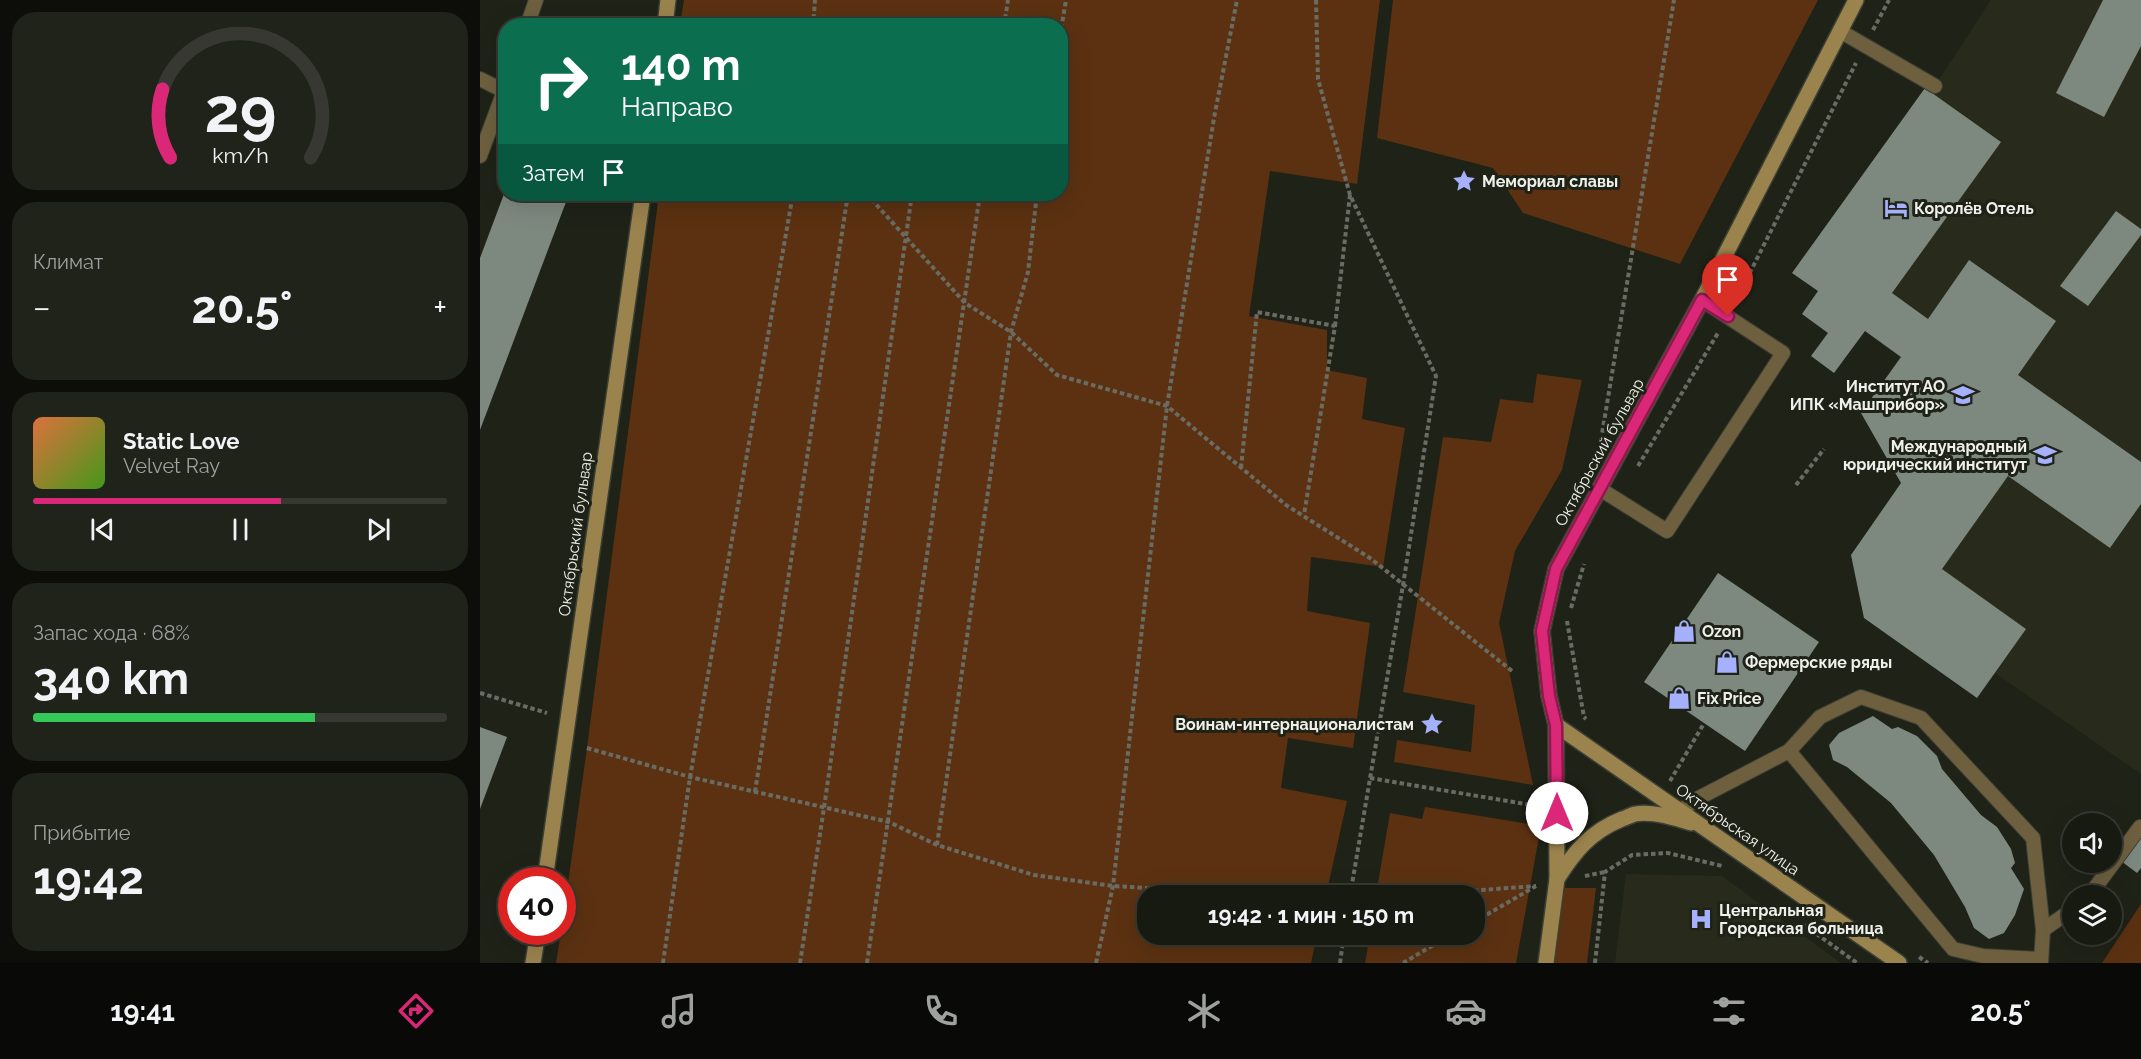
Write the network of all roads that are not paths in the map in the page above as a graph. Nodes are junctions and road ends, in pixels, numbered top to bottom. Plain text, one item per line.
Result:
1 (536, 0) edge
2 (668, 0) edge
3 (1856, 0) edge
4 (530, 18) edge
5 (666, 18) edge
6 (1840, 32) junction
7 (480, 79) edge
8 (498, 86) edge
9 (1935, 86) dead end
10 (498, 108) edge
11 (480, 156) edge
12 (642, 201) edge
13 (1702, 300) junction
14 (1600, 489) junction
15 (1556, 725) junction
16 (1789, 751) junction
17 (1681, 811) junction
18 (2140, 827) edge
19 (1704, 828) junction
20 (546, 867) edge
21 (1557, 879) junction
22 (2097, 885) edge
23 (2062, 917) edge
24 (2043, 930) junction
25 (536, 945) edge
26 (2041, 961) edge
27 (533, 963) edge
28 (1546, 963) edge
29 (1899, 963) edge

1 - 4 lane
2 - 5 street
3 - 6 street, Октябрьский бульвар
6 - 9 lane
6 - 13 street, Октябрьский бульвар
7 - 8 lane
10 - 11 lane
12 - 20 street, Октябрьский бульвар
13 - 14 street, Октябрьский бульвар
13 - 14 lane
14 - 15 street, Октябрьский бульвар
15 - 17 street, Октябрьская улица
15 - 21 street, Октябрьский бульвар
16 - 17 lane
16 - 24 lane
16 - 26 lane
17 - 19 street, Октябрьская улица
18 - 22 lane
19 - 21 street
19 - 29 street, Октябрьская улица
21 - 28 street, Октябрьский бульвар
23 - 24 lane
24 - 26 lane
25 - 27 street

